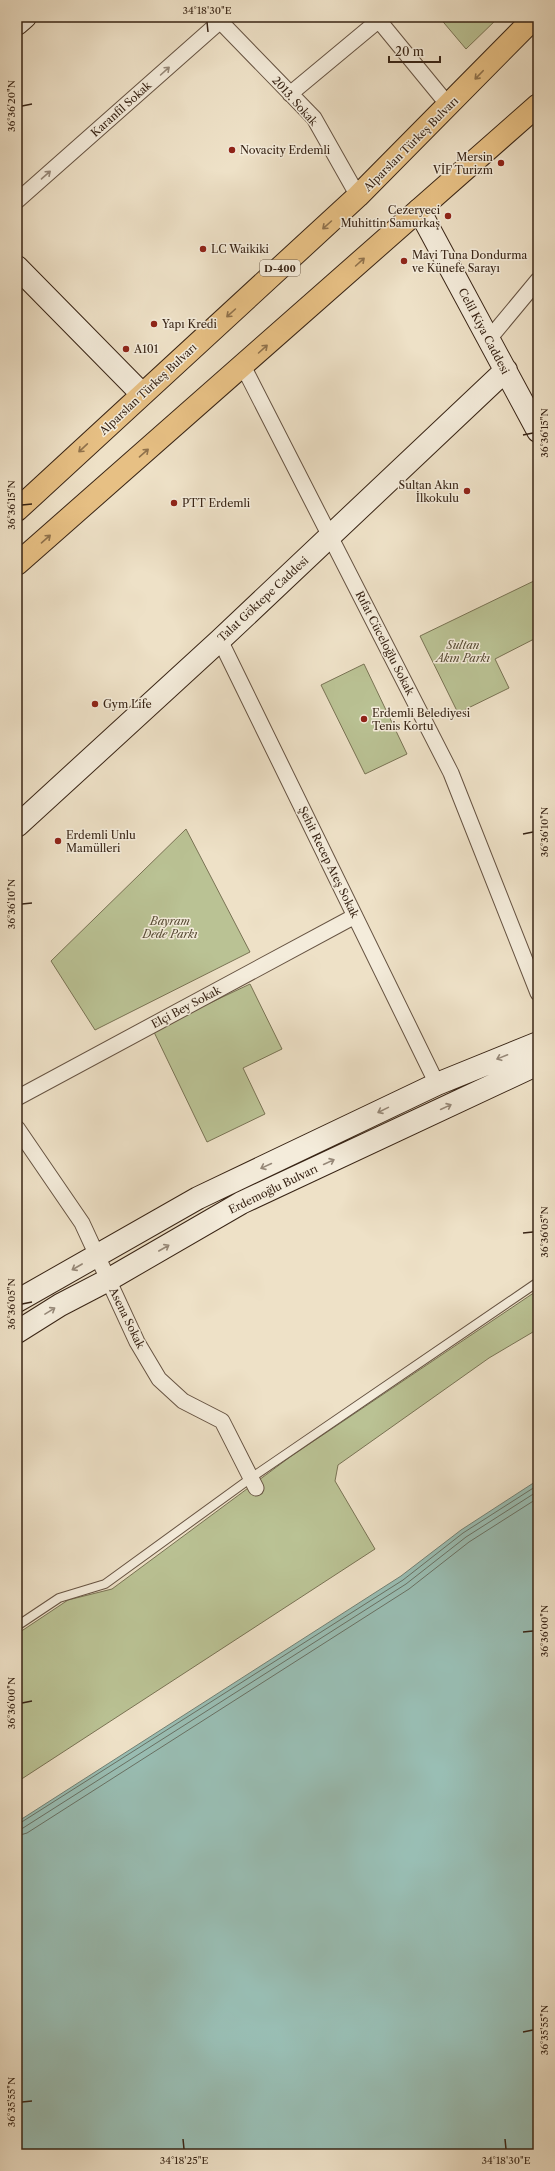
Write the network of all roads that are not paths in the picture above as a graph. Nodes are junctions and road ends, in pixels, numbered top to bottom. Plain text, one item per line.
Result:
1 (25, 17) edge
2 (535, 17) edge
3 (221, 18) edge
4 (378, 18) edge
5 (17, 24) edge
6 (290, 94) junction
7 (538, 105) edge
8 (449, 106) junction
9 (358, 196) junction
10 (17, 201) edge
11 (419, 210) junction
12 (19, 272) edge
13 (538, 280) edge
14 (489, 339) junction
15 (243, 366) junction
16 (506, 370) junction
17 (142, 394) junction
18 (538, 431) edge
19 (17, 510) edge
20 (330, 536) junction
21 (17, 564) edge
22 (220, 640) junction
23 (17, 826) edge
24 (355, 916) junction
25 (538, 994) edge
26 (538, 1043) edge
27 (538, 1064) edge
28 (437, 1084) junction
29 (17, 1098) edge
30 (17, 1128) edge
31 (98, 1255) junction
32 (108, 1280) junction
33 (538, 1282) edge
34 (17, 1301) edge
35 (17, 1332) edge
36 (254, 1483) junction
37 (17, 1626) edge

1 - 5 main road
2 -> 8 highway, Alparslan Türkeş Bulvarı / D-400
3 - 6 street, 2013. Sokak
10 -> 3 street, Karanfil Sokak
4 - 6 street
4 - 8 street
6 - 9 street, 2013. Sokak
7 - 11 highway
8 - 9 highway, Alparslan Türkeş Bulvarı / D-400
9 -> 17 highway, Alparslan Türkeş Bulvarı / D-400
11 - 14 main road, Celil Kiya Caddesi
15 -> 11 highway
12 - 17 main road
13 - 14 street
14 - 16 main road, Celil Kiya Caddesi
15 - 20 street, Rıfat Cüceloğlu Sokak
21 -> 15 highway
16 - 18 main road, Celil Kiya Caddesi
16 - 20 main road, Talat Göktepe Caddesi
17 -> 19 highway, Alparslan Türkeş Bulvarı / D-400
20 - 22 main road, Talat Göktepe Caddesi
20 - 25 street, Rıfat Cüceloğlu Sokak
22 - 23 main road, Talat Göktepe Caddesi
22 - 24 street, Şehit Recep Ateş Sokak
24 - 28 street, Şehit Recep Ateş Sokak
24 - 29 street, Elçi Bey Sokak
26 -> 28 main road
32 -> 27 main road, Erdemoğlu Bulvarı
28 -> 31 main road
30 - 31 street, Asena Sokak
31 - 32 street, Asena Sokak
31 -> 34 main road
35 -> 32 main road, Erdemoğlu Bulvarı
32 - 36 street, Asena Sokak
33 - 36 lane
36 - 37 lane

